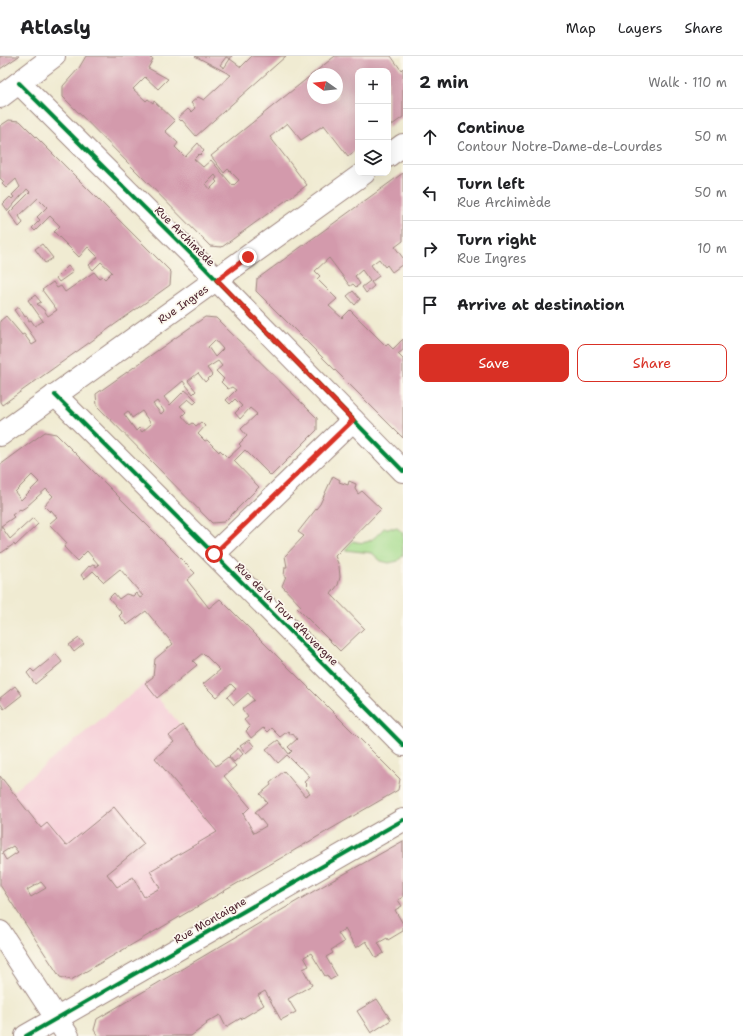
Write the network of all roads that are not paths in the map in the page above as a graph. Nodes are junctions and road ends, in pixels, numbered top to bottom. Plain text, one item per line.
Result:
1 (54, 56) edge
2 (19, 83) junction
3 (0, 97) edge
4 (403, 145) edge
5 (391, 154) edge
6 (360, 176) edge
7 (217, 280) junction
8 (55, 395) junction
9 (353, 420) junction
10 (0, 435) edge
11 (403, 471) edge
12 (214, 554) junction
13 (403, 745) edge
14 (403, 820) edge
15 (0, 932) edge
16 (56, 1018) junction
17 (26, 1036) edge
18 (68, 1036) edge

1 - 2 street
2 - 3 street
2 - 7 street, Rue Archimède
4 - 5 street
6 - 7 street, Rue Ingres
7 - 8 street, Rue Ingres
7 - 9 street, Rue Archimède
8 - 10 street, Rue Ingres
8 - 12 street, Rue de la Tour d'Auvergne
9 - 11 street, Rue Archimède
9 - 12 street
12 - 13 street, Rue de la Tour d'Auvergne
14 - 16 street, Rue Montaigne
15 - 16 street
16 - 17 street, Rue Montaigne
16 - 18 street

